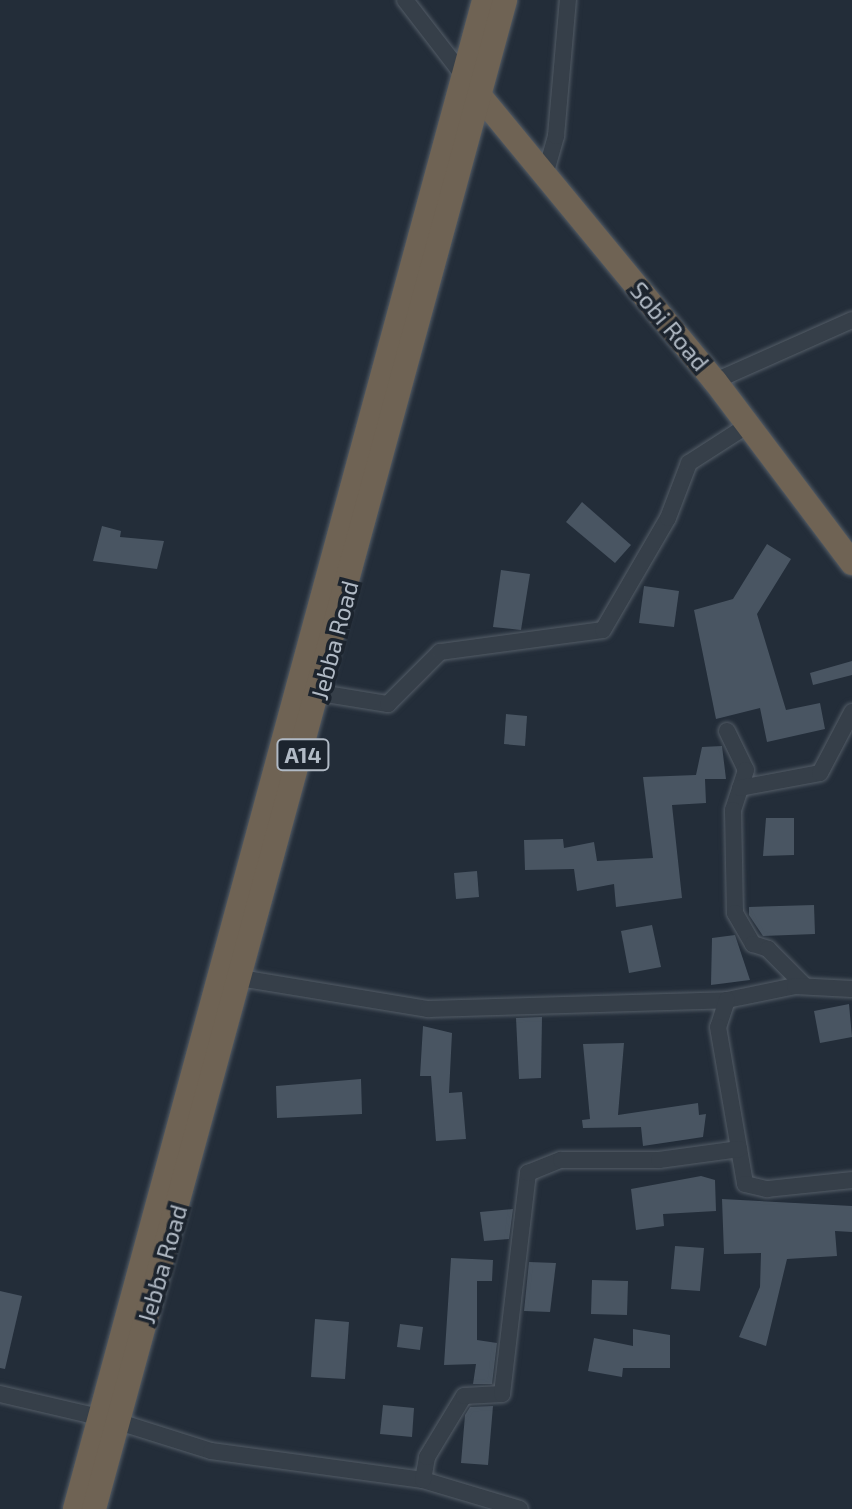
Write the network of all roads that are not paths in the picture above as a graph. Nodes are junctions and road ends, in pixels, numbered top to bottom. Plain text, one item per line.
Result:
1 (405, 0) edge
2 (484, 0) edge
3 (505, 0) edge
4 (568, 0) edge
5 (463, 75) junction
6 (479, 95) junction
7 (545, 175) junction
8 (852, 320) edge
9 (715, 381) junction
10 (748, 425) junction
11 (852, 563) edge
12 (320, 693) junction
13 (852, 712) edge
14 (727, 731) dead end
15 (740, 788) junction
16 (240, 978) junction
17 (804, 985) junction
18 (852, 989) edge
19 (727, 1000) junction
20 (739, 1149) junction
21 (852, 1180) edge
22 (0, 1394) edge
23 (109, 1419) junction
24 (423, 1480) junction
25 (75, 1509) edge
26 (94, 1509) edge
27 (520, 1509) edge

1 - 5 street
2 - 5 highway, A14
3 - 6 highway, Jebba Road / A14
4 - 7 street
5 - 23 highway, A14
6 - 7 highway, Sobi Road
6 - 12 highway, Jebba Road / A14
7 - 9 highway, Sobi Road
8 - 9 street
9 - 10 highway, Sobi Road
10 - 11 highway, Sobi Road
10 - 12 street
12 - 16 highway, Jebba Road / A14
13 - 15 street
14 - 15 street
15 - 17 street
16 - 19 street
16 - 23 highway, Jebba Road / A14
17 - 18 street
17 - 19 street
19 - 20 street
20 - 21 street
20 - 24 street
22 - 23 street
23 - 24 street
23 - 25 highway, A14
23 - 26 highway, Jebba Road / A14
24 - 27 street

